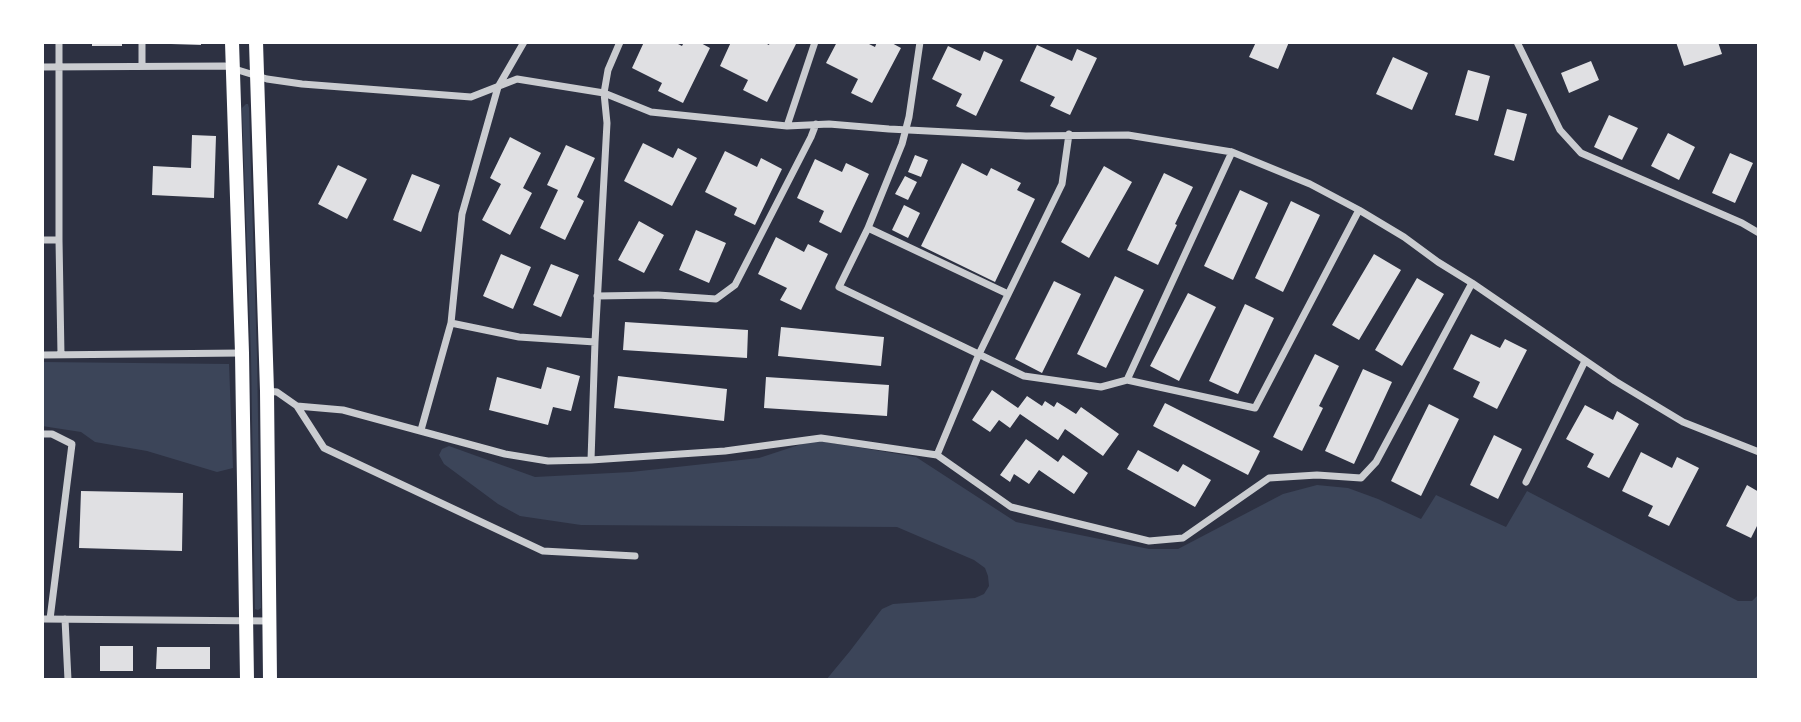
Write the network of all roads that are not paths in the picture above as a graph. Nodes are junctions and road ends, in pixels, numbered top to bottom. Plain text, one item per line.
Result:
1 (60, 42) edge
2 (142, 42) edge
3 (232, 42) edge
4 (256, 42) edge
5 (524, 42) edge
6 (620, 42) edge
7 (816, 42) edge
8 (920, 42) edge
9 (1517, 42) edge
10 (142, 66) junction
11 (42, 67) edge
12 (59, 67) junction
13 (233, 68) junction
14 (256, 76) junction
15 (498, 87) junction
16 (604, 93) junction
17 (816, 124) junction
18 (787, 126) junction
19 (905, 130) junction
20 (1069, 135) junction
21 (1232, 152) junction
22 (1359, 210) junction
23 (868, 228) junction
24 (1759, 233) edge
25 (42, 240) edge
26 (59, 240) junction
27 (1472, 283) junction
28 (1008, 294) junction
29 (597, 296) junction
30 (451, 323) junction
31 (594, 342) junction
32 (242, 353) junction
33 (979, 354) junction
34 (42, 355) edge
35 (61, 355) junction
36 (1585, 361) junction
37 (1127, 380) junction
38 (267, 391) junction
39 (297, 405) junction
40 (421, 430) junction
41 (42, 434) edge
42 (1759, 452) edge
43 (937, 455) junction
44 (591, 460) junction
45 (1526, 482) dead end
46 (635, 556) dead end
47 (46, 619) edge
48 (65, 619) junction
49 (246, 621) junction
50 (269, 621) junction
51 (68, 680) edge
52 (247, 680) edge
53 (270, 680) edge

1 - 12 street
2 - 10 street
3 - 13 main road
4 - 14 main road
5 - 15 street
6 - 16 street
7 - 18 street
8 - 19 street
9 - 24 street
10 - 12 street
10 - 13 street
11 - 12 street
12 - 26 street
13 - 14 street
13 - 32 main road
14 - 15 street
14 - 38 main road
15 - 16 street
15 - 30 street
16 - 18 street
16 - 29 street
17 - 18 street
17 - 19 street
17 - 29 street
19 - 20 street
19 - 23 street
20 - 21 street
20 - 28 street
21 - 22 street
21 - 37 street
22 - 27 street
22 - 37 street
23 - 28 street
23 - 33 street
25 - 26 street
26 - 35 street
27 - 36 street
27 - 43 street
28 - 33 street
29 - 31 street
30 - 31 street
30 - 40 street
31 - 44 street
32 - 35 street
32 - 49 main road
33 - 37 street
33 - 43 street
34 - 35 street
36 - 42 street
36 - 45 street
38 - 39 street
38 - 50 main road
39 - 40 street
39 - 46 street
40 - 44 street
41 - 47 street
43 - 44 street
47 - 48 street
48 - 49 street
48 - 51 street
49 - 50 street
49 - 52 main road
50 - 53 main road

